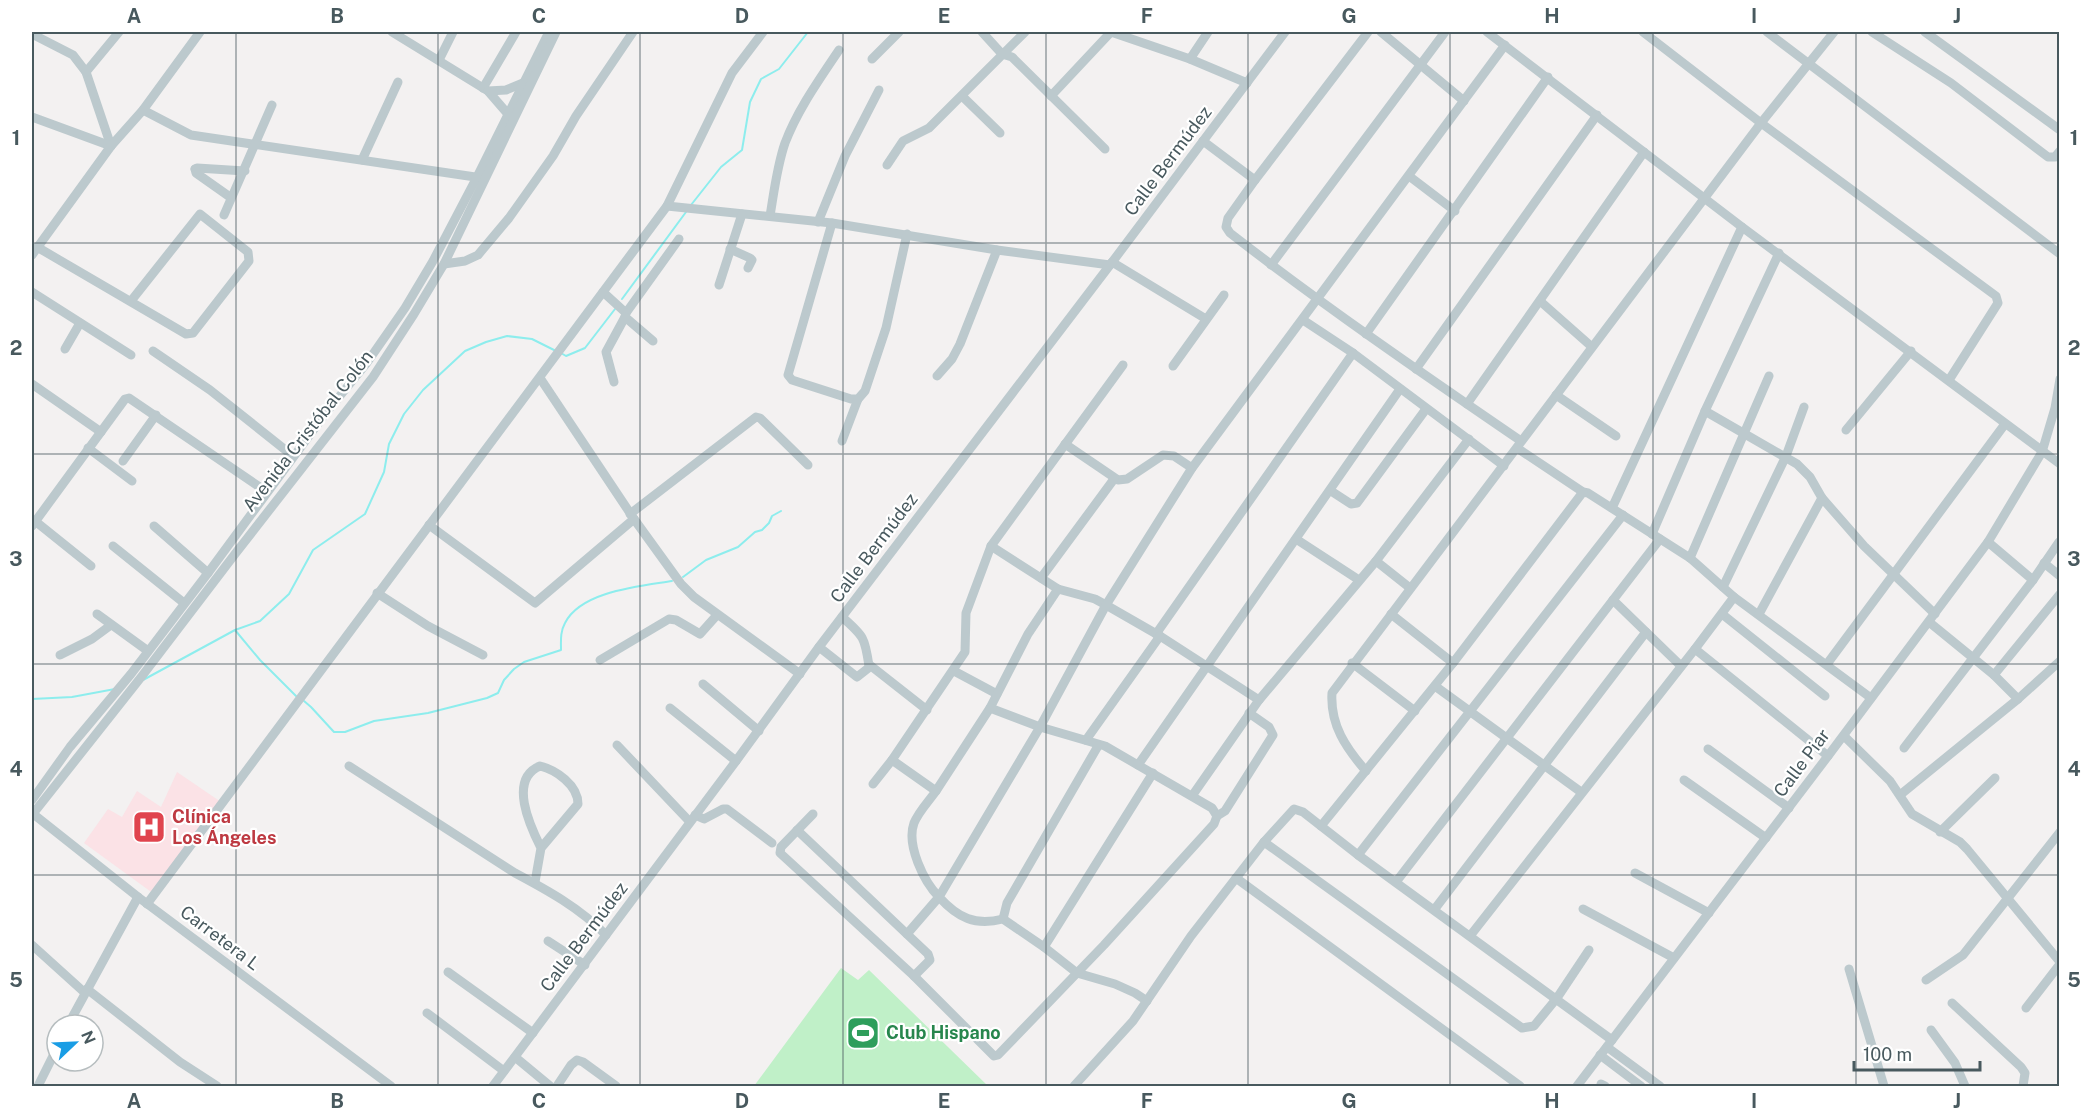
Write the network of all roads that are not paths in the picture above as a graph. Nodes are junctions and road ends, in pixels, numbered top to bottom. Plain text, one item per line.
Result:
1 (119, 32) edge
2 (200, 32) edge
3 (392, 32) edge
4 (453, 32) edge
5 (516, 32) edge
6 (549, 32) edge
7 (556, 32) edge
8 (633, 32) edge
9 (763, 32) edge
10 (899, 32) edge
11 (982, 32) edge
12 (1025, 32) edge
13 (1111, 32) edge
14 (1208, 32) edge
15 (1285, 32) edge
16 (1368, 32) edge
17 (1381, 32) edge
18 (1445, 32) edge
19 (1487, 32) edge
20 (1642, 32) edge
21 (1767, 32) edge
22 (1834, 32) edge
23 (1872, 32) edge
24 (1925, 32) edge
25 (32, 34) edge
26 (1505, 45) junction
27 (839, 50) dead end
28 (1002, 54) junction
29 (872, 59) dead end
30 (1190, 59) junction
31 (439, 60) junction
32 (1810, 62) junction
33 (1419, 65) junction
34 (86, 72) junction
35 (1548, 77) junction
36 (398, 82) dead end
37 (524, 82) junction
38 (1247, 84) junction
39 (486, 90) junction
40 (879, 90) dead end
41 (962, 96) junction
42 (1051, 96) junction
43 (1464, 101) junction
44 (272, 105) dead end
45 (142, 110) junction
46 (507, 113) junction
47 (1597, 115) junction
48 (32, 117) edge
49 (1761, 123) junction
50 (2060, 130) edge
51 (1000, 133) dead end
52 (1203, 141) junction
53 (255, 145) junction
54 (111, 146) junction
55 (1105, 149) dead end
56 (2060, 151) edge
57 (1644, 152) junction
58 (362, 160) junction
59 (887, 165) dead end
60 (245, 171) junction
61 (1409, 176) junction
62 (482, 177) junction
63 (1255, 180) junction
64 (230, 197) junction
65 (1705, 198) junction
66 (667, 206) junction
67 (1455, 211) junction
68 (742, 214) junction
69 (224, 215) dead end
70 (770, 216) junction
71 (818, 222) junction
72 (832, 223) junction
73 (1742, 228) junction
74 (907, 234) junction
75 (679, 239) dead end
76 (730, 249) junction
77 (997, 250) junction
78 (34, 251) edge
79 (1779, 253) junction
80 (2060, 254) edge
81 (444, 264) junction
82 (1111, 264) junction
83 (1271, 265) junction
84 (748, 268) dead end
85 (719, 285) dead end
86 (32, 292) edge
87 (603, 292) junction
88 (1224, 295) dead end
89 (1318, 298) junction
90 (1540, 300) junction
91 (131, 301) junction
92 (626, 315) junction
93 (1206, 319) junction
94 (1303, 320) junction
95 (80, 323) junction
96 (1366, 334) junction
97 (653, 341) dead end
98 (1592, 347) junction
99 (65, 349) dead end
100 (153, 351) dead end
101 (1911, 351) junction
102 (1353, 354) junction
103 (130, 355) dead end
104 (1123, 365) dead end
105 (1173, 366) dead end
106 (1416, 369) junction
107 (937, 376) dead end
108 (1769, 376) dead end
109 (540, 378) junction
110 (2060, 379) edge
111 (1949, 380) junction
112 (614, 382) dead end
113 (32, 384) edge
114 (1400, 389) junction
115 (1556, 395) junction
116 (858, 399) junction
117 (1467, 404) junction
118 (1804, 407) dead end
119 (1426, 408) junction
120 (1705, 411) junction
121 (156, 415) junction
122 (2005, 424) junction
123 (1846, 430) dead end
124 (101, 432) junction
125 (1744, 432) junction
126 (1616, 436) dead end
127 (1469, 439) junction
128 (842, 441) dead end
129 (1065, 444) junction
130 (1519, 444) junction
131 (88, 448) junction
132 (2042, 452) junction
133 (294, 456) junction
134 (1786, 456) junction
135 (123, 461) dead end
136 (2060, 464) edge
137 (808, 465) dead end
138 (1504, 466) junction
139 (1192, 468) junction
140 (1114, 479) junction
141 (132, 481) dead end
142 (1331, 490) junction
143 (267, 492) junction
144 (1583, 492) junction
145 (1822, 498) junction
146 (1612, 508) junction
147 (1623, 515) junction
148 (632, 517) junction
149 (33, 523) edge
150 (429, 525) junction
151 (154, 526) dead end
152 (1656, 537) junction
153 (1296, 539) junction
154 (1988, 542) junction
155 (2059, 542) edge
156 (113, 546) dead end
157 (991, 546) junction
158 (1690, 558) junction
159 (1376, 561) junction
160 (2044, 563) junction
161 (91, 566) dead end
162 (208, 573) junction
163 (1893, 576) junction
164 (2060, 576) edge
165 (1041, 578) junction
166 (1359, 580) junction
167 (2033, 580) junction
168 (1723, 586) junction
169 (1410, 588) junction
170 (1058, 589) junction
171 (377, 593) junction
172 (2060, 594) edge
173 (1734, 597) junction
174 (1613, 600) junction
175 (184, 603) junction
176 (1106, 604) junction
177 (709, 609) junction
178 (97, 614) dead end
179 (1391, 614) junction
180 (1722, 614) junction
181 (1759, 614) junction
182 (717, 615) junction
183 (842, 617) junction
184 (1932, 618) junction
185 (111, 625) junction
186 (707, 628) junction
187 (1646, 632) junction
188 (1158, 635) junction
189 (819, 647) junction
190 (1695, 649) junction
191 (148, 651) junction
192 (60, 655) dead end
193 (483, 655) dead end
194 (1973, 658) junction
195 (600, 660) dead end
196 (2060, 661) edge
197 (1352, 663) junction
198 (1453, 663) junction
199 (1827, 664) junction
200 (869, 666) junction
201 (1681, 666) junction
202 (1208, 667) junction
203 (954, 671) junction
204 (800, 674) junction
205 (1994, 675) junction
206 (704, 684) dead end
207 (1435, 686) junction
208 (997, 694) junction
209 (1825, 696) dead end
210 (1871, 698) junction
211 (2018, 699) junction
212 (1259, 700) junction
213 (670, 708) dead end
214 (990, 708) junction
215 (927, 710) junction
216 (1415, 711) junction
217 (1470, 712) junction
218 (1249, 713) junction
219 (1040, 727) junction
220 (759, 731) junction
221 (1844, 736) junction
222 (1507, 738) junction
223 (1086, 740) junction
224 (617, 745) dead end
225 (1098, 746) junction
226 (1904, 748) dead end
227 (1708, 749) dead end
228 (1828, 756) junction
229 (892, 760) junction
230 (736, 761) junction
231 (1544, 764) junction
232 (1138, 765) junction
233 (349, 766) dead end
234 (1366, 771) junction
235 (1153, 773) junction
236 (1995, 778) dead end
237 (1684, 780) dead end
238 (873, 784) dead end
239 (936, 791) junction
240 (1581, 792) junction
241 (1900, 795) junction
242 (1192, 796) junction
243 (32, 800) edge
244 (1789, 808) junction
245 (32, 814) edge
246 (813, 814) dead end
247 (1217, 816) junction
248 (692, 819) junction
249 (1321, 826) junction
250 (797, 830) junction
251 (1940, 832) junction
252 (2060, 832) edge
253 (1766, 838) junction
254 (1264, 842) junction
255 (772, 843) dead end
256 (541, 848) junction
257 (1358, 855) junction
258 (1635, 873) dead end
259 (1236, 878) junction
260 (536, 882) junction
261 (1396, 882) junction
262 (138, 897) junction
263 (939, 897) junction
264 (2008, 898) junction
265 (147, 904) junction
266 (1583, 909) dead end
267 (1434, 910) junction
268 (1709, 913) junction
269 (1003, 920) junction
270 (907, 934) junction
271 (606, 935) junction
272 (1470, 936) junction
273 (548, 941) dead end
274 (32, 945) edge
275 (1044, 947) junction
276 (1589, 950) dead end
277 (1674, 958) junction
278 (2060, 963) edge
279 (585, 965) junction
280 (1849, 969) dead end
281 (448, 972) dead end
282 (1077, 974) junction
283 (914, 976) junction
284 (1926, 980) dead end
285 (86, 990) junction
286 (1557, 998) junction
287 (1147, 1001) junction
288 (1952, 1003) dead end
289 (2026, 1008) dead end
290 (74, 1013) edge
291 (428, 1013) dead end
292 (1931, 1029) dead end
293 (533, 1033) junction
294 (1610, 1043) junction
295 (1600, 1055) junction
296 (515, 1057) junction
297 (504, 1071) junction
298 (45, 1072) edge
299 (38, 1086) edge
300 (217, 1086) edge
301 (392, 1086) edge
302 (493, 1086) edge
303 (550, 1086) edge
304 (557, 1086) edge
305 (616, 1086) edge
306 (1074, 1086) edge
307 (1520, 1086) edge
308 (1577, 1086) edge
309 (1641, 1086) edge
310 (1660, 1086) edge
311 (1884, 1086) edge
312 (1965, 1086) edge
313 (2023, 1086) edge

1 - 34 street
2 - 45 street
3 - 31 street
4 - 31 street
5 - 39 street
6 - 37 street, Avenida Cristóbal Colón
7 - 62 street, Avenida Cristóbal Colón
8 - 81 street
9 - 66 street
10 - 29 street
11 - 28 street
12 - 28 street
13 - 30 street
13 - 42 street
14 - 30 street
15 - 38 street, Calle Bermúdez
16 - 63 street
17 - 33 street
18 - 33 street
19 - 26 street
20 - 49 street
21 - 32 street
22 - 32 street
23 - 56 street
24 - 50 street
25 - 34 street
26 - 35 street
26 - 43 street
27 - 70 street
28 - 41 street
28 - 42 street
30 - 38 street
31 - 39 street
32 - 49 street
32 - 80 street
33 - 43 street
33 - 83 street
34 - 54 street
35 - 47 street
35 - 67 street
36 - 58 street
37 - 39 street
37 - 46 street, Avenida Cristóbal Colón
38 - 52 street, Calle Bermúdez
39 - 46 street
40 - 71 street
41 - 51 street
41 - 59 street
42 - 55 street
43 - 61 street
44 - 53 street
45 - 53 street
45 - 54 street
46 - 62 street, Avenida Cristóbal Colón
47 - 57 street
47 - 106 street
48 - 54 street
49 - 65 street
49 - 111 street
52 - 63 street
52 - 82 street, Calle Bermúdez
53 - 58 street
53 - 60 street
54 - 78 street
57 - 65 street
57 - 90 street
58 - 62 street
60 - 64 street
60 - 64 street
61 - 67 street
61 - 89 street
62 - 81 street, Avenida Cristóbal Colón
62 - 133 street, Avenida Cristóbal Colón
63 - 83 street
64 - 69 street
65 - 73 street
65 - 98 street
66 - 68 street
66 - 87 street
67 - 96 street
68 - 70 street
68 - 76 street
70 - 71 street
71 - 72 street
72 - 74 street
72 - 116 street
73 - 79 street
73 - 146 street
74 - 77 street
74 - 116 street
75 - 92 street
76 - 84 street
76 - 85 street
77 - 82 street
77 - 107 street
78 - 91 street
79 - 101 street
79 - 120 street
81 - 245 street, Avenida Cristóbal Colón
82 - 93 street
82 - 183 street, Calle Bermúdez
83 - 89 street
86 - 95 street
87 - 92 street
87 - 109 street
88 - 93 street
89 - 94 street
89 - 96 street
90 - 98 street
90 - 117 street
91 - 91 street
92 - 97 street
92 - 112 street
93 - 105 street
94 - 102 street
94 - 139 street
95 - 99 street
95 - 103 street
96 - 106 street
98 - 115 street
100 - 133 street
101 - 111 street
101 - 123 street
102 - 114 street
102 - 188 street
104 - 129 street
106 - 117 street
108 - 125 street
109 - 148 street
109 - 150 street
110 - 132 street, Calle Piar
111 - 122 street
113 - 124 street
114 - 119 street
114 - 142 street
115 - 126 street
115 - 130 street
116 - 128 street
117 - 130 street
118 - 134 street
119 - 127 street
119 - 142 street
120 - 125 street
120 - 152 street
121 - 124 street
121 - 135 street
121 - 143 street
122 - 132 street
122 - 163 street
124 - 131 street
125 - 134 street
125 - 158 street
127 - 138 street
127 - 159 street
129 - 140 street
129 - 157 street
130 - 138 street
130 - 144 street
131 - 141 street
131 - 149 street
132 - 136 street
132 - 154 street, Calle Piar
133 - 143 street, Avenida Cristóbal Colón
134 - 145 street
134 - 168 street
137 - 148 street
138 - 169 street
139 - 140 street
139 - 176 street
140 - 165 street
142 - 153 street
143 - 162 street, Avenida Cristóbal Colón
144 - 146 street
144 - 198 street
145 - 163 street
145 - 181 street
146 - 147 street
147 - 152 street
147 - 217 street
148 - 150 street
148 - 177 street
149 - 161 street
150 - 171 street
151 - 162 street
152 - 158 street
152 - 174 street
153 - 166 street
153 - 202 street
154 - 167 street
154 - 184 street, Calle Piar
155 - 160 street
156 - 175 street
157 - 165 street
157 - 203 street
158 - 168 street
159 - 166 street
159 - 169 street
160 - 164 street
160 - 167 street
162 - 175 street, Avenida Cristóbal Colón
163 - 184 street
163 - 199 street
165 - 170 street
166 - 212 street
167 - 194 street
168 - 173 street
169 - 179 street
170 - 176 street
170 - 208 street
171 - 193 street
171 - 265 street
172 - 205 street
173 - 180 street
173 - 181 street
174 - 187 street
174 - 222 street
175 - 191 street, Avenida Cristóbal Colón
176 - 188 street
176 - 219 street
177 - 182 street
177 - 186 street
178 - 185 street
179 - 197 street
179 - 198 street
180 - 190 street
180 - 209 street
181 - 199 street
182 - 186 street
182 - 204 street
183 - 189 street, Calle Bermúdez
183 - 200 street
184 - 194 street
184 - 210 street, Calle Piar
185 - 191 street
185 - 192 street
186 - 195 street
187 - 201 street
187 - 231 street
188 - 202 street
188 - 223 street
189 - 200 street
189 - 204 street, Calle Bermúdez
190 - 201 street
190 - 228 street
191 - 243 street, Avenida Cristóbal Colón
194 - 205 street
194 - 226 street
196 - 211 street
197 - 216 street
197 - 234 street
198 - 207 street
199 - 210 street
200 - 215 street
201 - 240 street
202 - 212 street
202 - 232 street
203 - 208 street
203 - 215 street
204 - 220 street, Calle Bermúdez
205 - 211 street
206 - 220 street
207 - 216 street
207 - 217 street
208 - 214 street
210 - 221 street, Calle Piar
211 - 241 street
212 - 218 street
213 - 230 street
214 - 219 street
214 - 239 street
215 - 229 street
216 - 234 street
217 - 222 street
217 - 257 street
218 - 242 street
218 - 247 street
219 - 223 street
219 - 263 street
220 - 230 street, Calle Bermúdez
221 - 228 street, Calle Piar
221 - 241 street
222 - 231 street
222 - 261 street
223 - 225 street
224 - 248 street
225 - 232 street
225 - 269 street
227 - 244 street
228 - 244 street, Calle Piar
229 - 238 street
229 - 239 street
230 - 248 street, Calle Bermúdez
231 - 240 street
231 - 267 street
232 - 235 street
233 - 260 street
234 - 249 street
235 - 242 street
235 - 275 street
236 - 251 street
237 - 253 street
239 - 263 street
240 - 272 street
241 - 251 street
242 - 247 street
244 - 253 street, Calle Piar
245 - 262 street, Carretera L
246 - 250 street
247 - 282 street
248 - 255 street
248 - 271 street, Calle Bermúdez
249 - 254 street
249 - 257 street
250 - 270 street
250 - 283 street
251 - 264 street
252 - 264 street
253 - 268 street, Calle Piar
254 - 259 street
254 - 286 street
256 - 256 street
256 - 260 street
257 - 261 street
258 - 268 street
259 - 287 street
259 - 307 street
260 - 271 street
261 - 267 street
262 - 265 street, Carretera L
262 - 285 street
263 - 269 street
263 - 270 street
264 - 278 street
264 - 284 street
265 - 301 street, Carretera L
266 - 277 street
267 - 272 street
268 - 277 street, Calle Piar
269 - 275 street
270 - 283 street
271 - 279 street, Calle Bermúdez
272 - 286 street
273 - 279 street
274 - 285 street
275 - 282 street
276 - 286 street
277 - 294 street, Calle Piar
278 - 289 street
279 - 293 street, Calle Bermúdez
280 - 311 street
281 - 293 street
282 - 283 street
282 - 287 street
285 - 290 street
285 - 300 street
286 - 294 street
287 - 306 street
288 - 313 street
291 - 297 street
292 - 312 street
293 - 296 street, Calle Bermúdez
294 - 295 street, Calle Piar
294 - 310 street
295 - 308 street, Calle Piar
295 - 309 street
296 - 297 street, Calle Bermúdez
296 - 303 street
297 - 302 street, Calle Bermúdez
298 - 299 street
304 - 305 street

